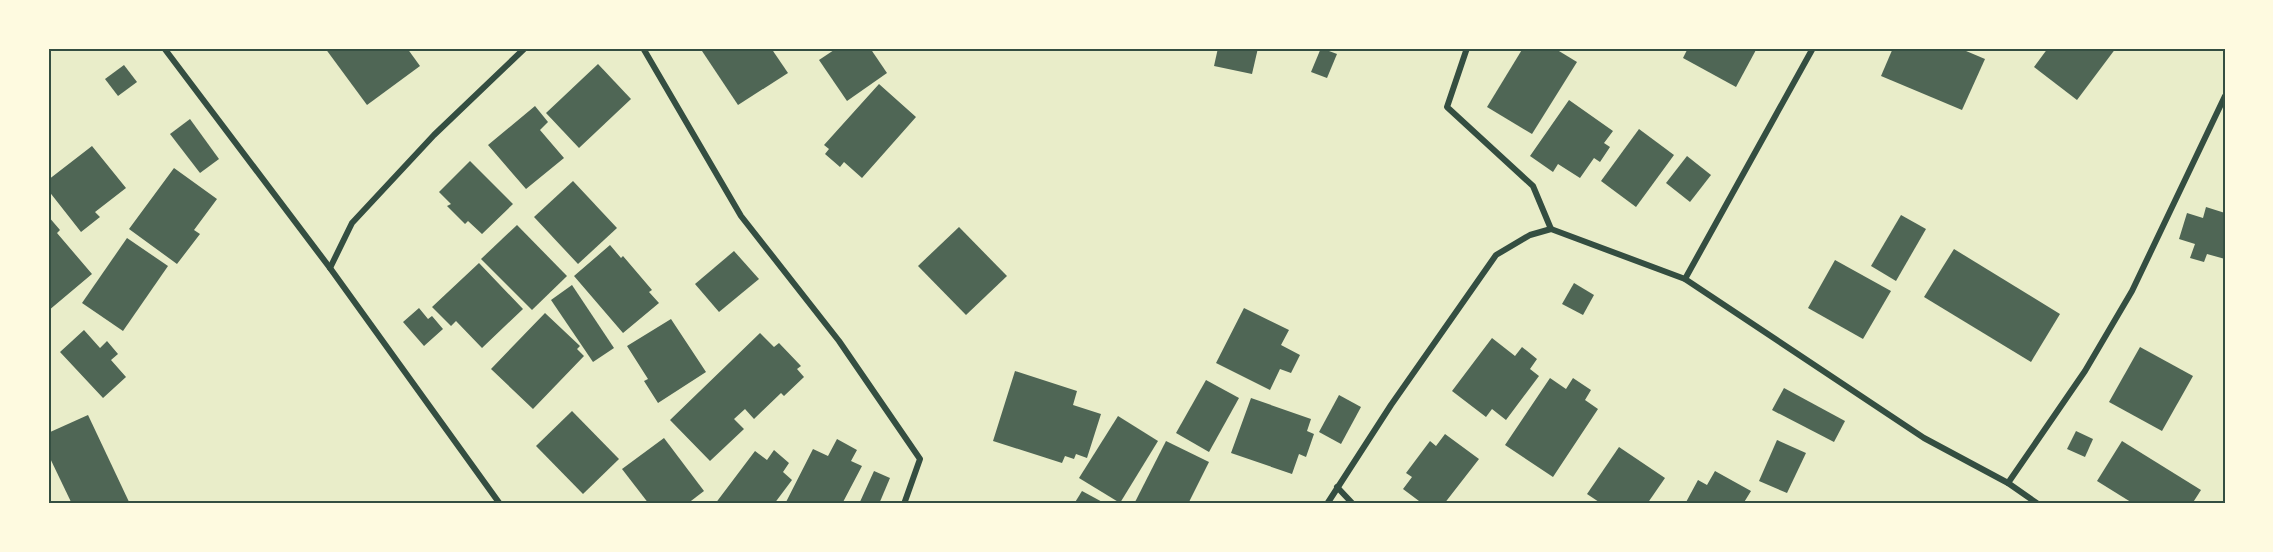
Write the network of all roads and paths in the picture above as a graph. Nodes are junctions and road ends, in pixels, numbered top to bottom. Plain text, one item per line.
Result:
1 (164, 48) edge
2 (525, 48) edge
3 (643, 48) edge
4 (1467, 48) edge
5 (1813, 48) edge
6 (2225, 96) edge
7 (1551, 229) junction
8 (330, 268) junction
9 (1684, 279) junction
10 (2008, 483) junction
11 (1337, 487) junction
12 (500, 504) edge
13 (904, 504) edge
14 (1327, 504) edge
15 (1353, 504) edge
16 (2038, 504) edge

1 - 8 street
2 - 8 street
3 - 13 street
4 - 7 street
5 - 9 street
6 - 10 street
7 - 9 street
7 - 11 street
8 - 12 street
9 - 10 street
10 - 16 street
11 - 14 street
11 - 15 street

